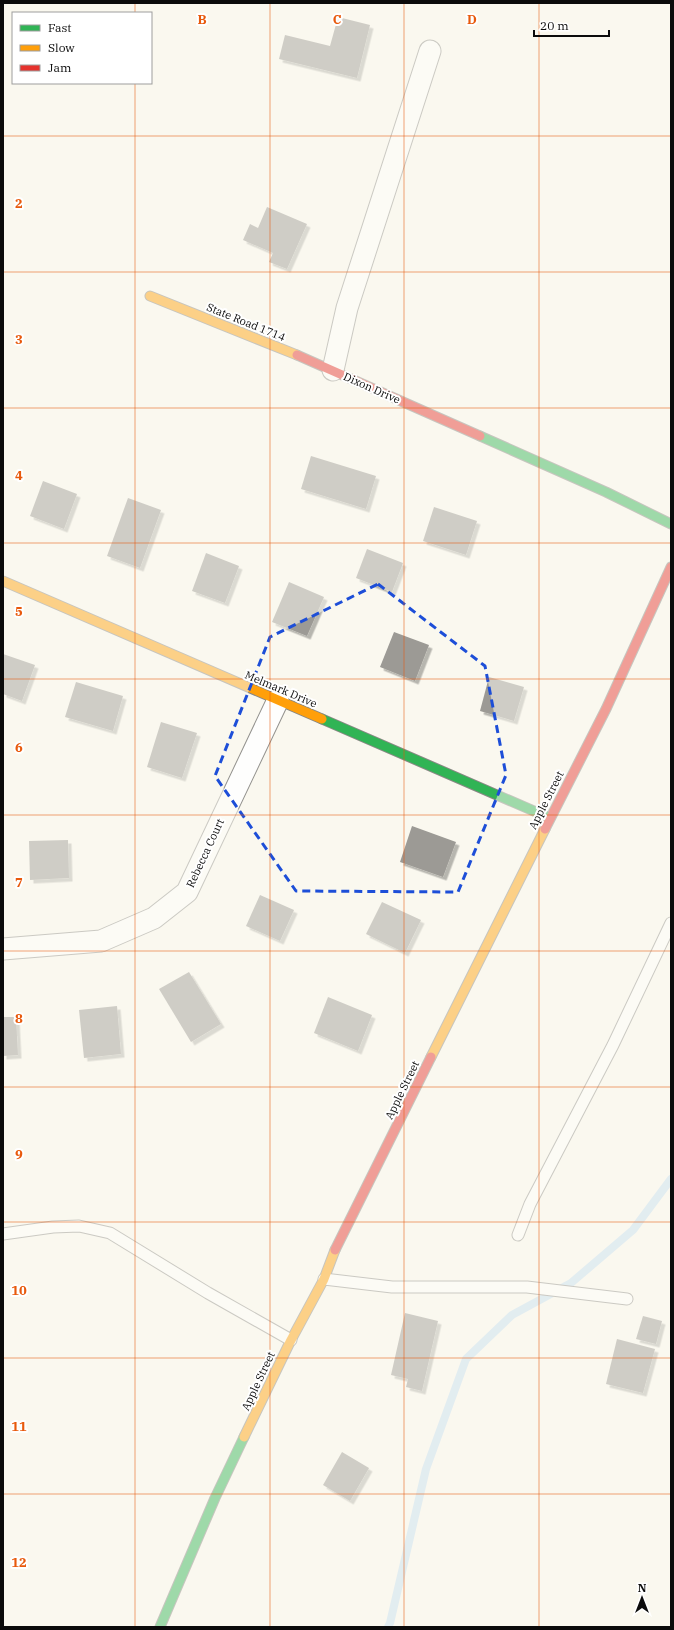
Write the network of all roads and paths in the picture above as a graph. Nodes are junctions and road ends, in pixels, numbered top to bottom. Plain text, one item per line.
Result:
1 (430, 51) dead end
2 (150, 296) dead end
3 (333, 370) junction
4 (671, 524) edge
5 (671, 566) edge
6 (3, 581) edge
7 (278, 700) junction
8 (550, 818) junction
9 (671, 923) edge
10 (3, 949) edge
11 (3, 1234) edge
12 (518, 1235) dead end
13 (324, 1279) junction
14 (627, 1299) dead end
15 (291, 1340) junction
16 (160, 1627) edge

1 - 3 street, Dixon Drive
2 - 3 street, State Road 1714
3 - 4 street, Dixon Drive
5 - 8 street, Apple Street
6 - 7 street, Melmark Drive
7 - 8 street, Melmark Drive
7 - 10 street, Rebecca Court
8 - 13 street, Apple Street
9 - 12 lane
11 - 15 lane
13 - 14 lane
13 - 15 street, Apple Street
15 - 16 street, Apple Street

